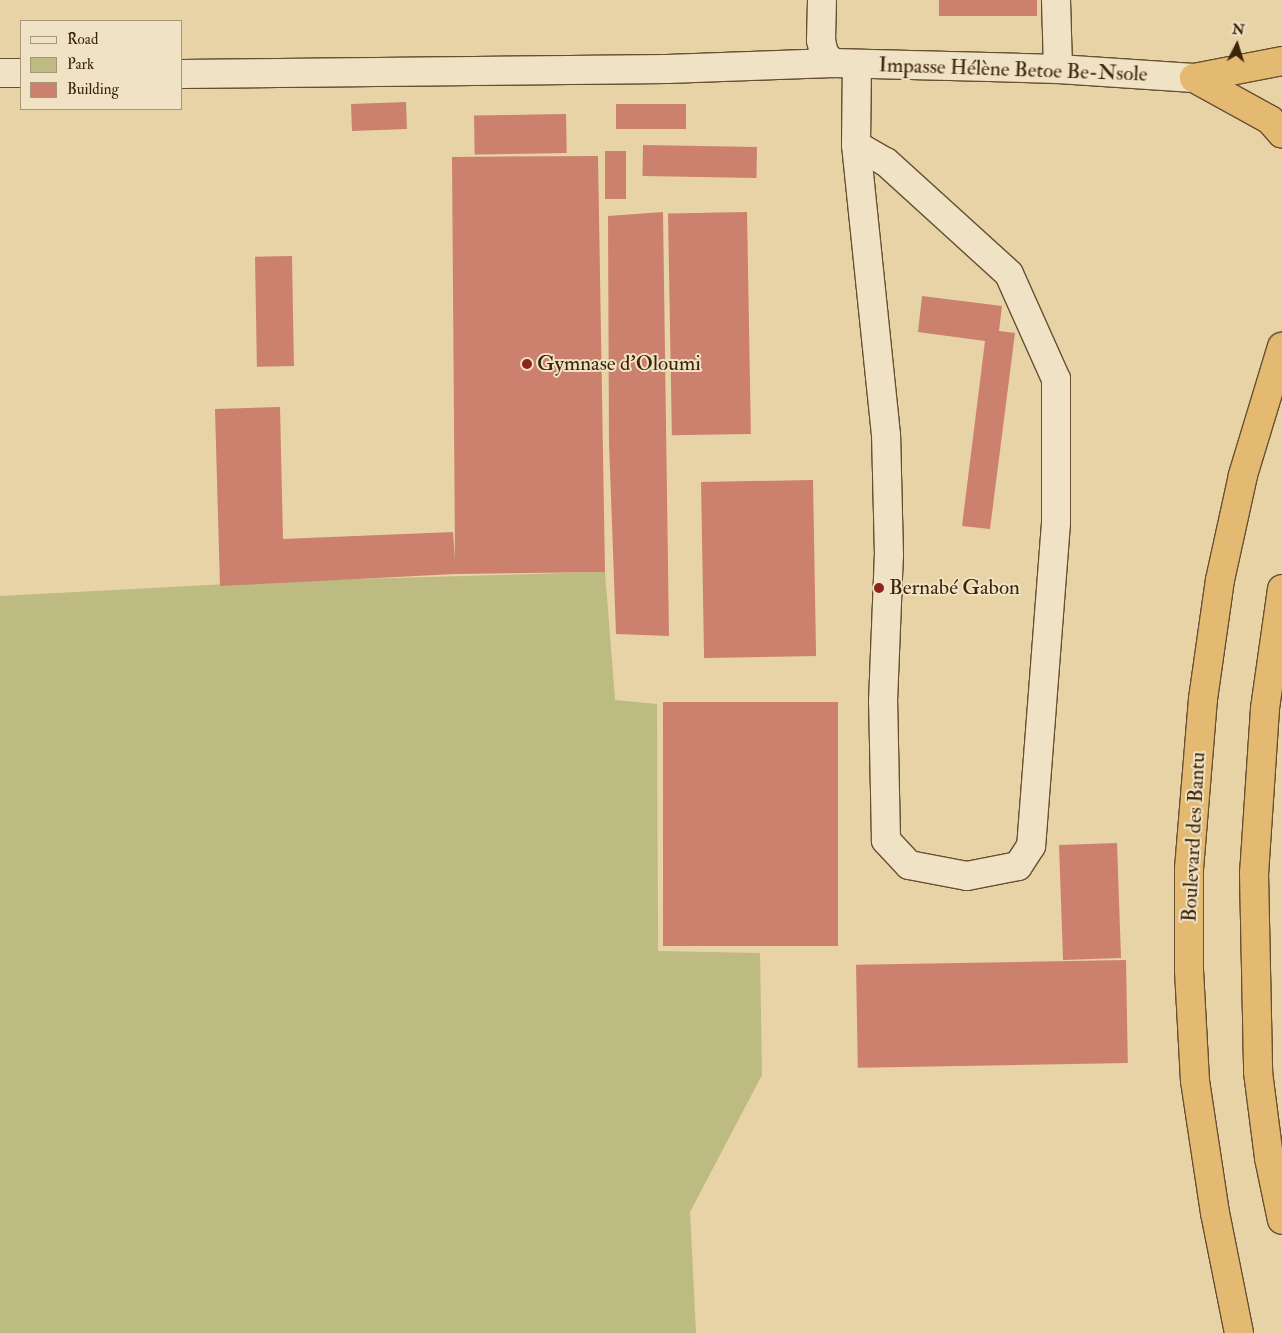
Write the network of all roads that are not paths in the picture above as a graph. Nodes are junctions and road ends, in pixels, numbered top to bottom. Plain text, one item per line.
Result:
1 (822, 0) edge
2 (1056, 0) edge
3 (1282, 61) edge
4 (845, 64) junction
5 (1058, 69) junction
6 (0, 73) edge
7 (20, 73) edge
8 (182, 74) edge
9 (1194, 78) junction
10 (1282, 134) edge
11 (856, 145) junction
12 (1282, 347) edge
13 (1282, 589) edge
14 (1276, 1160) edge
15 (1282, 1220) edge
16 (1239, 1333) edge

1 - 4 street
2 - 5 street
3 - 9 highway
4 - 5 street, Impasse Hélène Betoe Be-Nsole
4 - 8 street, Impasse Hélène Betoe Be-Nsole
4 - 11 street
5 - 9 street, Impasse Hélène Betoe Be-Nsole
6 - 7 street
9 - 10 highway
11 - 11 street
12 - 16 highway, Boulevard des Bantu
13 - 14 highway
14 - 15 highway

